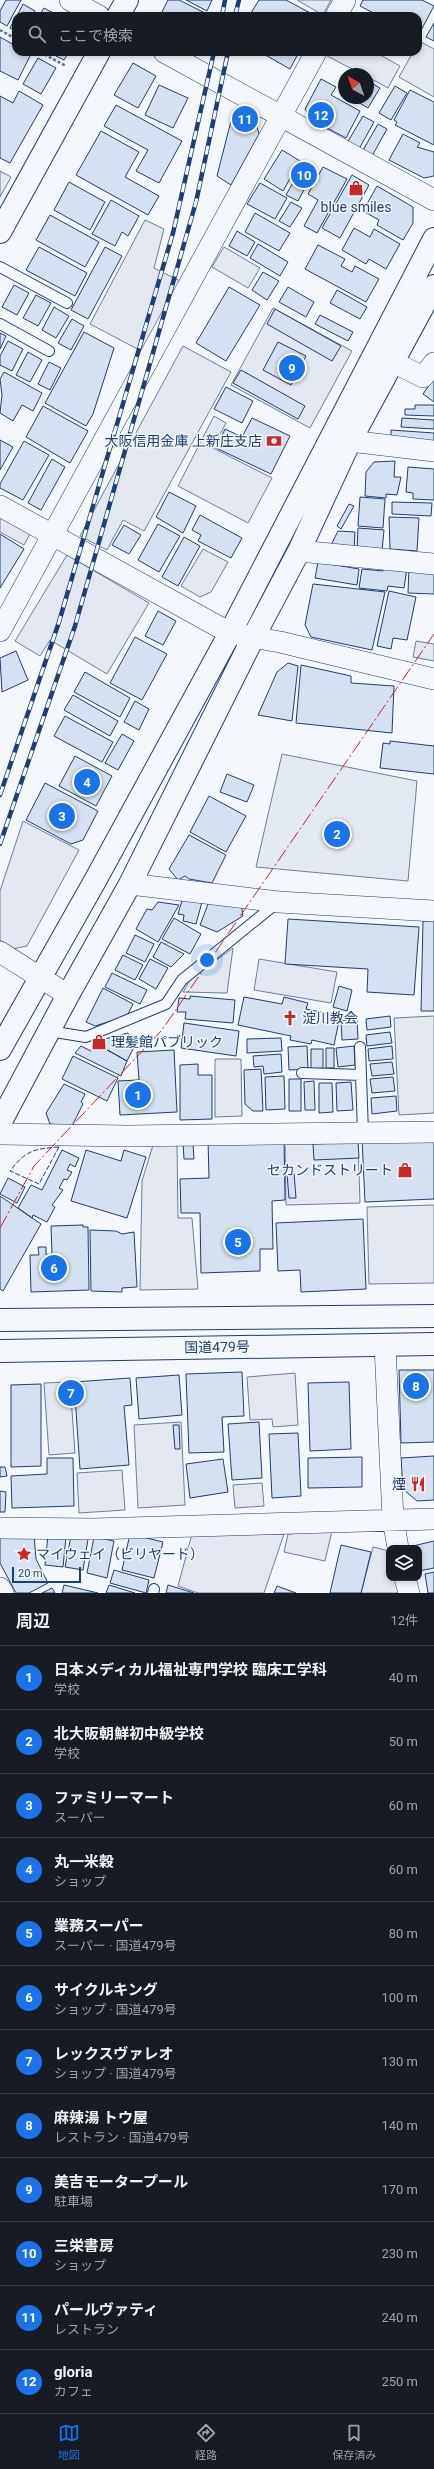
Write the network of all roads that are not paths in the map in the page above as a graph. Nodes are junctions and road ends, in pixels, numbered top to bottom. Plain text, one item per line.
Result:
1 (70, 0) edge
2 (127, 0) edge
3 (345, 0) edge
4 (92, 12) edge
5 (120, 12) edge
6 (338, 12) edge
7 (97, 56) edge
8 (171, 56) edge
9 (314, 56) edge
10 (281, 116) junction
11 (434, 200) edge
12 (0, 232) edge
13 (434, 239) edge
14 (0, 267) edge
15 (434, 286) edge
16 (67, 303) dead end
17 (0, 324) edge
18 (50, 351) dead end
19 (393, 362) junction
20 (434, 363) edge
21 (350, 441) junction
22 (434, 451) edge
23 (0, 506) edge
24 (53, 534) junction
25 (299, 552) junction
26 (434, 564) edge
27 (0, 631) edge
28 (230, 633) junction
29 (254, 636) junction
30 (434, 679) edge
31 (130, 884) junction
32 (279, 902) junction
33 (434, 911) edge
34 (0, 952) edge
35 (40, 979) junction
36 (68, 995) junction
37 (49, 1031) junction
38 (360, 1047) dead end
39 (0, 1049) edge
40 (302, 1073) dead end
41 (361, 1075) junction
42 (0, 1123) edge
43 (434, 1132) edge
44 (363, 1133) junction
45 (0, 1134) edge
46 (434, 1316) edge
47 (0, 1320) edge
48 (385, 1344) junction
49 (434, 1344) edge
50 (0, 1351) edge
51 (393, 1519) junction
52 (434, 1519) edge
53 (0, 1528) edge
54 (397, 1545) edge
55 (406, 1581) edge
56 (0, 1588) edge
57 (3, 1593) edge
58 (409, 1593) edge

1 - 4 street
2 - 5 main road
3 - 6 street
7 - 12 main road
8 - 10 street
9 - 10 street
10 - 11 street
10 - 24 street
13 - 28 main road
14 - 16 lane
15 - 19 main road
17 - 18 lane
19 - 20 street
19 - 21 main road
21 - 22 street
21 - 25 main road
23 - 24 street
24 - 27 street
24 - 28 street
25 - 26 street
25 - 29 main road
28 - 29 street
28 - 35 main road
29 - 30 street
29 - 31 main road
31 - 32 street
31 - 36 main road
32 - 33 street
32 - 37 lane
34 - 35 street
35 - 36 street
35 - 39 main road
36 - 37 main road
37 - 42 main road
38 - 41 lane
40 - 41 lane
41 - 44 lane
43 - 44 street
44 - 45 street
46 - 47 main road, 国道479号
48 - 49 main road, 国道479号
48 - 50 main road, 国道479号
48 - 51 street
51 - 52 street
51 - 53 street
51 - 54 street
55 - 58 street
56 - 57 street

